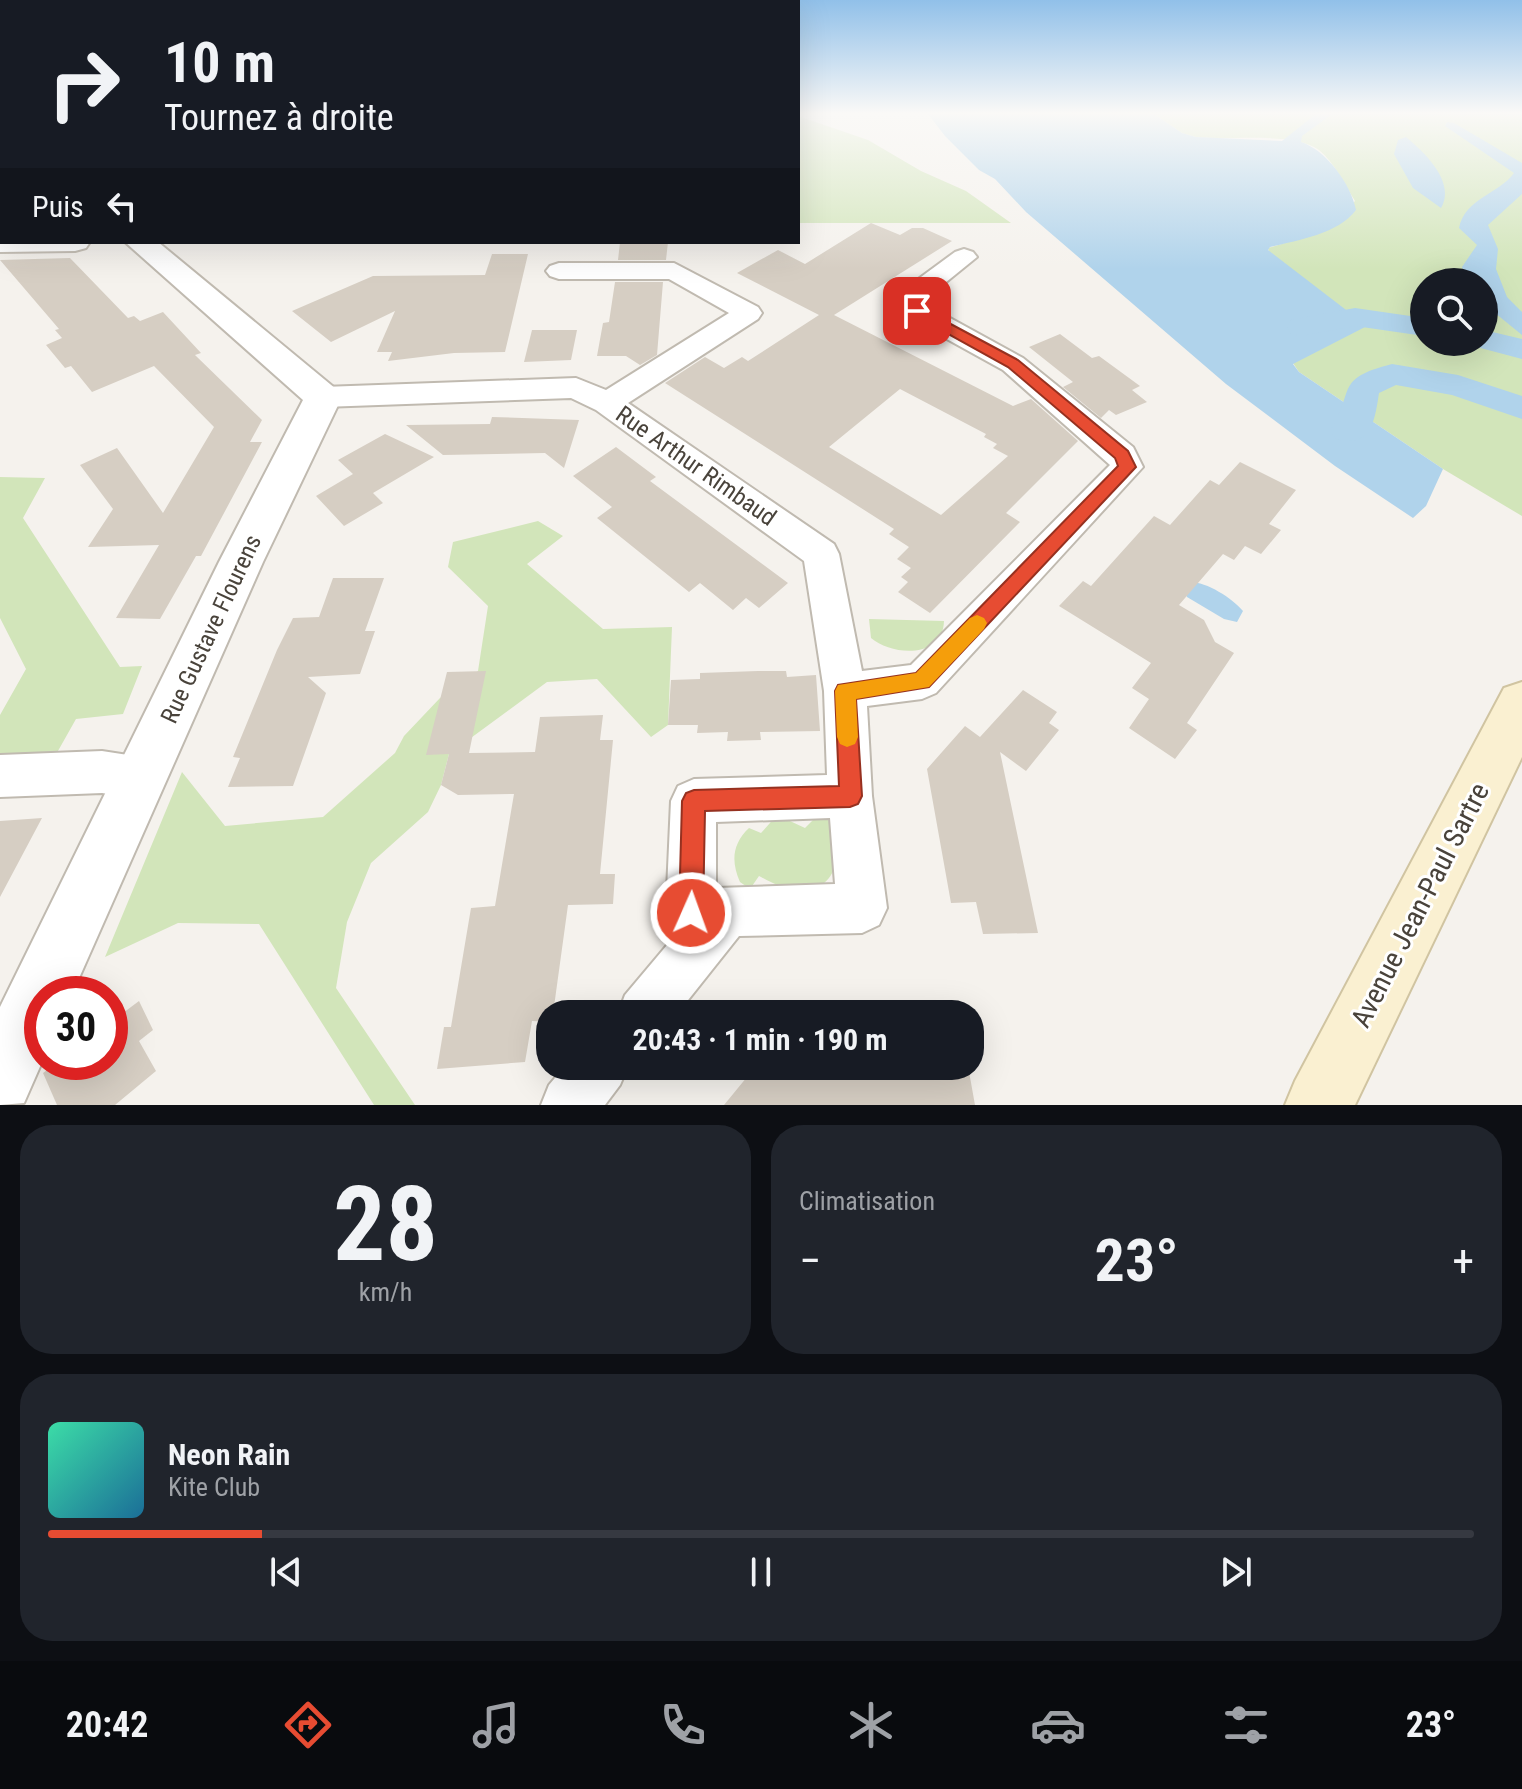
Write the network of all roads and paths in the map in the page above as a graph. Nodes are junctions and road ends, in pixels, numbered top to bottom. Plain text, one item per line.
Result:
1 (142, 244) edge
2 (964, 257) dead end
3 (559, 271) dead end
4 (323, 397) junction
5 (607, 403) junction
6 (845, 691) junction
7 (1522, 704) edge
8 (0, 776) edge
9 (141, 778) junction
10 (850, 796) junction
11 (727, 912) junction
12 (655, 1000) edge
13 (0, 1079) edge
14 (590, 1080) edge
15 (569, 1105) edge
16 (1319, 1105) edge

1 - 4 street
2 - 6 street
3 - 5 street
4 - 5 street, Rue Arthur Rimbaud
4 - 9 street, Rue Gustave Flourens
5 - 6 street, Rue Arthur Rimbaud
6 - 10 street, Rue Arthur Rimbaud
7 - 16 main road, Avenue Jean-Paul Sartre
8 - 9 street
9 - 13 street, Rue Gustave Flourens
10 - 11 street, Rue Arthur Rimbaud
10 - 11 street
11 - 12 street
14 - 15 street

